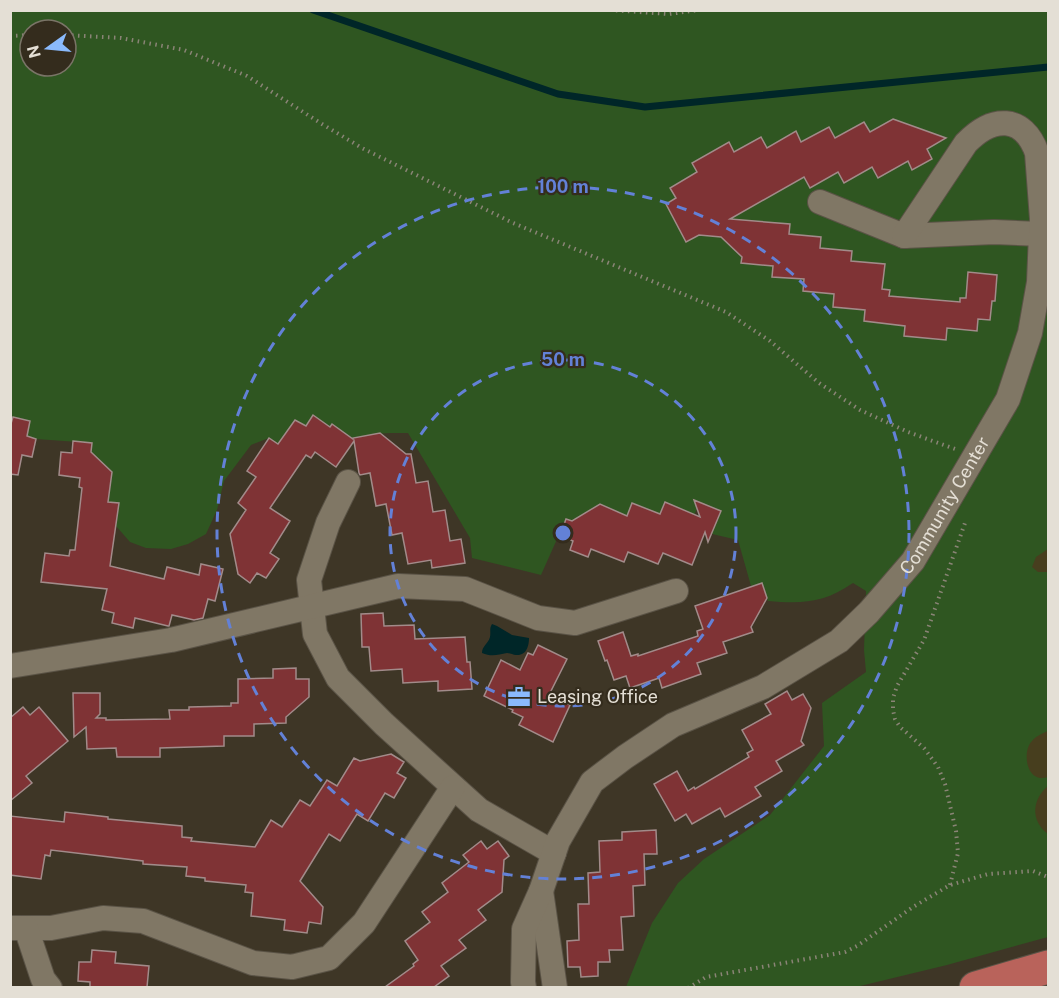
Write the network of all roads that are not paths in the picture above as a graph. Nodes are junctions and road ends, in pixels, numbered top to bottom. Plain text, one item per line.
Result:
1 (820, 202) dead end
2 (1041, 234) junction
3 (904, 236) junction
4 (348, 482) dead end
5 (676, 591) dead end
6 (312, 607) junction
7 (10, 666) edge
8 (453, 787) junction
9 (554, 854) junction
10 (541, 891) junction
11 (18, 928) edge
12 (1048, 967) edge
13 (50, 987) edge
14 (524, 987) edge
15 (555, 987) edge
16 (976, 987) edge

1 - 3 street
2 - 3 street
2 - 3 street, Community Center
2 - 9 street, Community Center
4 - 6 street
5 - 6 street
6 - 7 street
6 - 8 street
8 - 9 street
8 - 11 street
9 - 10 street, Community Center
10 - 14 street, Community Center
10 - 15 street, Community Center
11 - 13 street
12 - 16 main road

